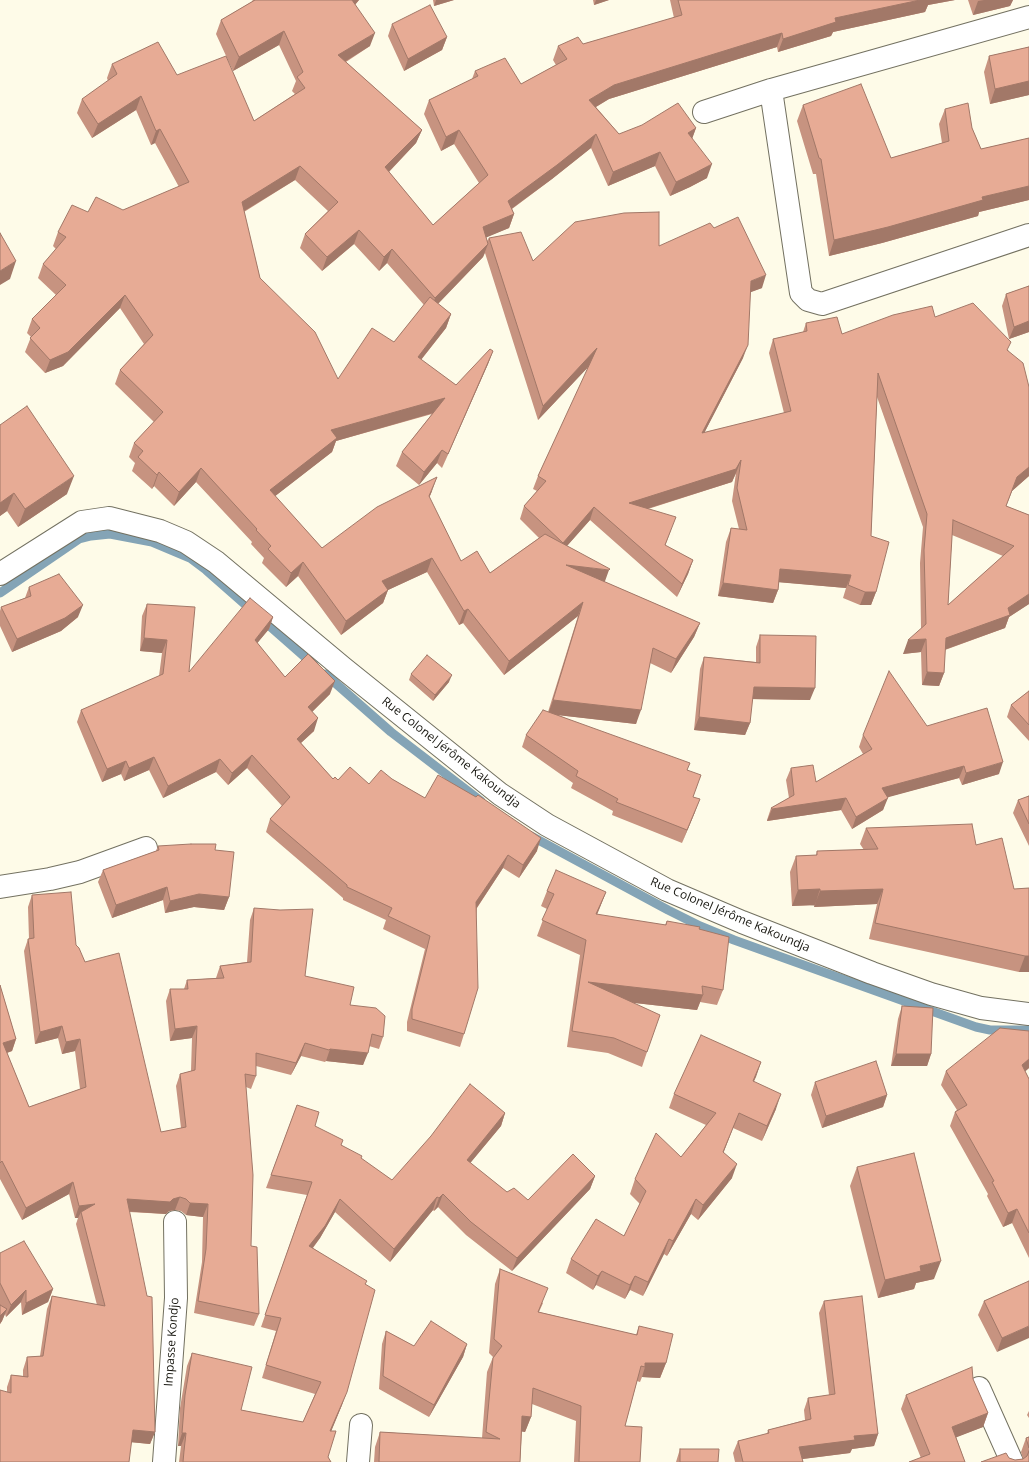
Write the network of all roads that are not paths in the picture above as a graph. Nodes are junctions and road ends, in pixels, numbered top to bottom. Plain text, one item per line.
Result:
1 (1029, 17) edge
2 (771, 90) junction
3 (704, 112) dead end
4 (1029, 235) edge
5 (0, 574) edge
6 (146, 848) dead end
7 (0, 887) edge
8 (1029, 1014) edge
9 (175, 1222) dead end
10 (978, 1388) edge
11 (361, 1425) dead end
12 (164, 1462) edge
13 (358, 1462) edge
14 (1012, 1462) edge

1 - 2 street
2 - 3 street
2 - 4 street
5 - 8 street, Rue Colonel Jérôme Kakoundja
6 - 7 street
9 - 12 street, Impasse Kondjo
10 - 14 street
11 - 13 street

